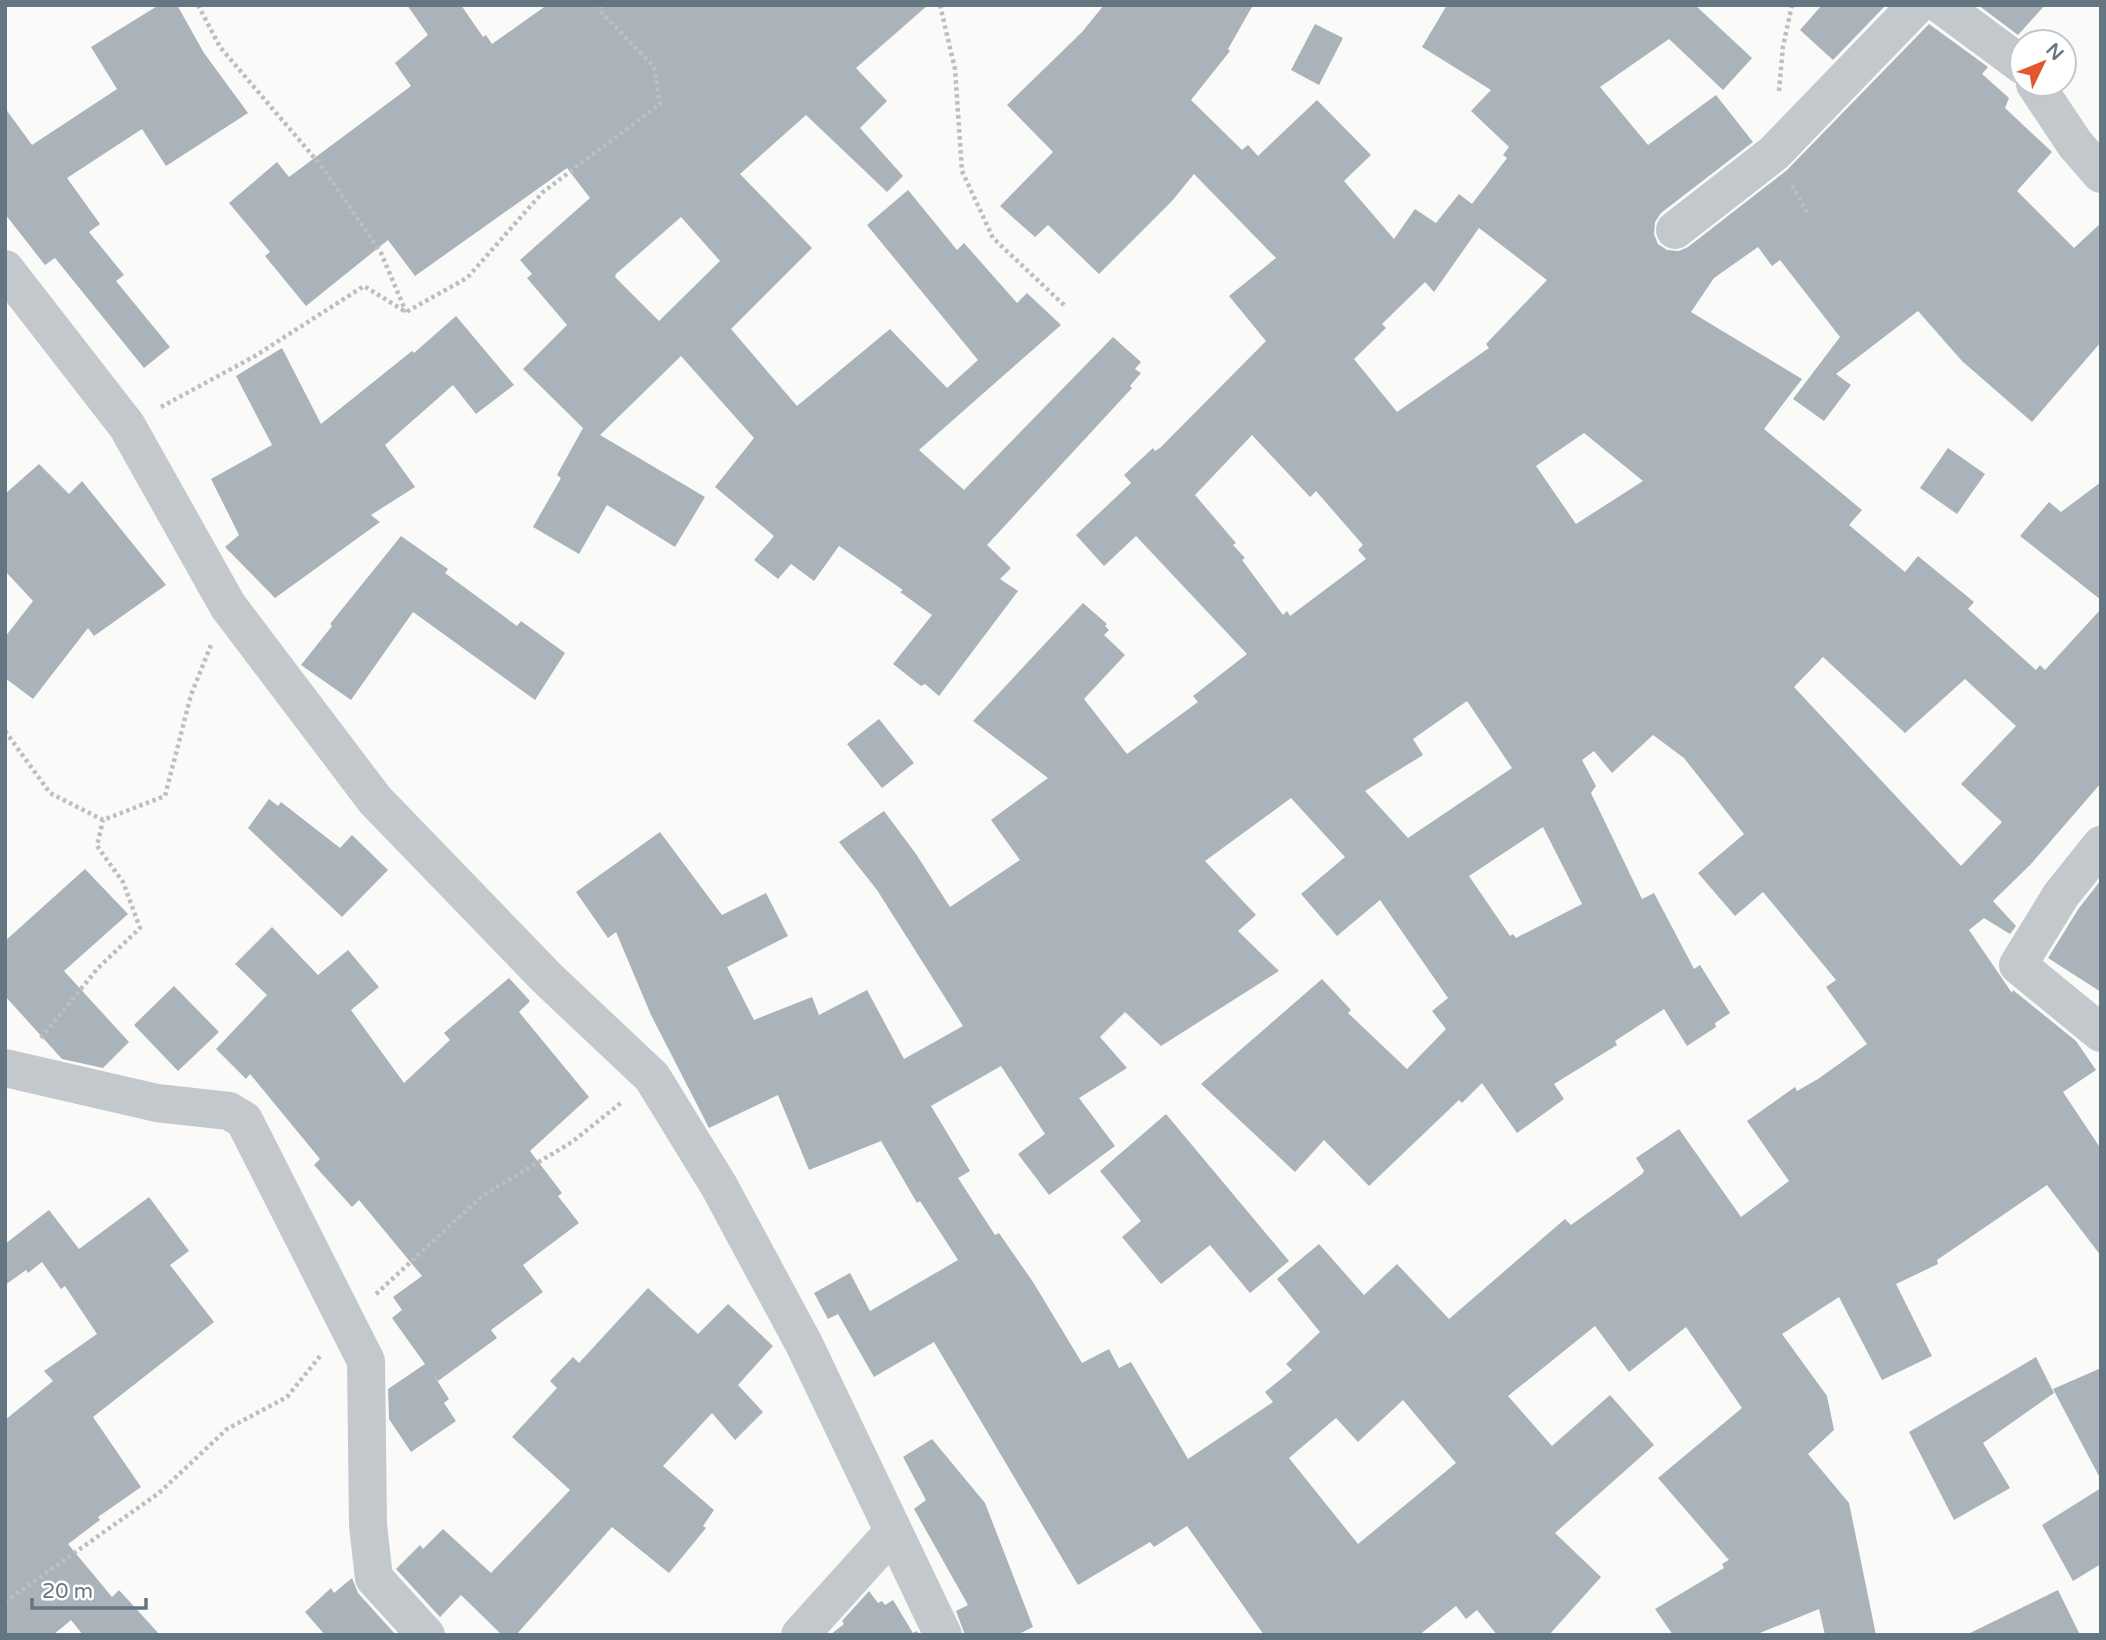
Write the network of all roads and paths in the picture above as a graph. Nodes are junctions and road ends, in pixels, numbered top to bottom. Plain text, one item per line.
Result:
1 (198, 5) edge
2 (601, 5) edge
3 (940, 5) edge
4 (1917, 5) edge
5 (1941, 5) edge
6 (2008, 55) edge
7 (2044, 98) edge
8 (2101, 174) edge
9 (1675, 230) dead end
10 (5, 270) edge
11 (1066, 307) dead end
12 (406, 312) junction
13 (127, 426) junction
14 (228, 606) junction
15 (5, 731) edge
16 (103, 820) junction
17 (2101, 845) edge
18 (2101, 1033) edge
19 (7, 1069) edge
20 (893, 1532) junction
21 (426, 1635) edge
22 (800, 1635) edge
23 (943, 1635) edge

1 - 12 path
2 - 12 path
3 - 11 path
4 - 9 street
5 - 6 street
7 - 8 street
10 - 13 street
12 - 13 path
13 - 14 street
14 - 16 path
14 - 20 street
15 - 16 path
16 - 19 path
17 - 18 street
19 - 21 street
20 - 22 street
20 - 23 street

